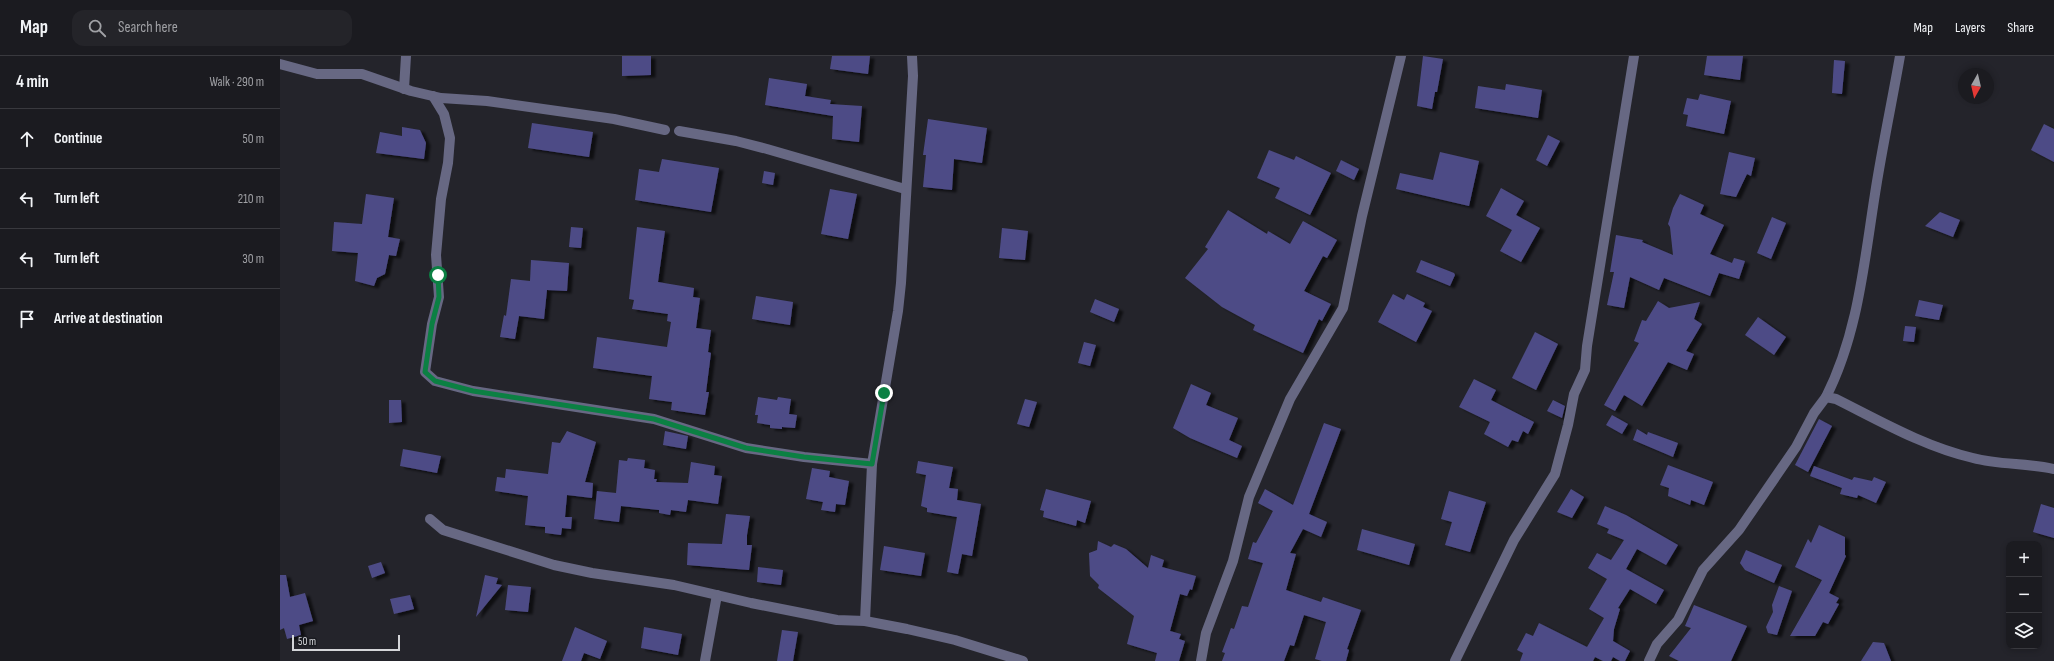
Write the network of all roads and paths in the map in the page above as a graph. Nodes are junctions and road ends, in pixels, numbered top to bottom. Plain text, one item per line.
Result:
1 (406, 56) edge
2 (912, 56) edge
3 (1401, 56) edge
4 (1634, 56) edge
5 (1900, 56) edge
6 (280, 64) edge
7 (404, 89) junction
8 (433, 96) junction
9 (664, 130) dead end
10 (679, 131) dead end
11 (905, 190) junction
12 (1826, 397) junction
13 (872, 464) junction
14 (2054, 469) edge
15 (430, 519) dead end
16 (717, 595) junction
17 (865, 621) junction
18 (705, 661) edge
19 (1024, 661) edge
20 (1201, 661) edge
21 (1456, 661) edge
22 (1649, 661) edge

1 - 7 street
2 - 11 street
3 - 20 street
4 - 21 street
5 - 12 street
6 - 7 street
7 - 8 street
8 - 9 street
8 - 13 street
10 - 11 street
11 - 13 street
12 - 14 street
12 - 22 street
13 - 17 street
15 - 16 street
16 - 17 street
16 - 18 street
17 - 19 street

